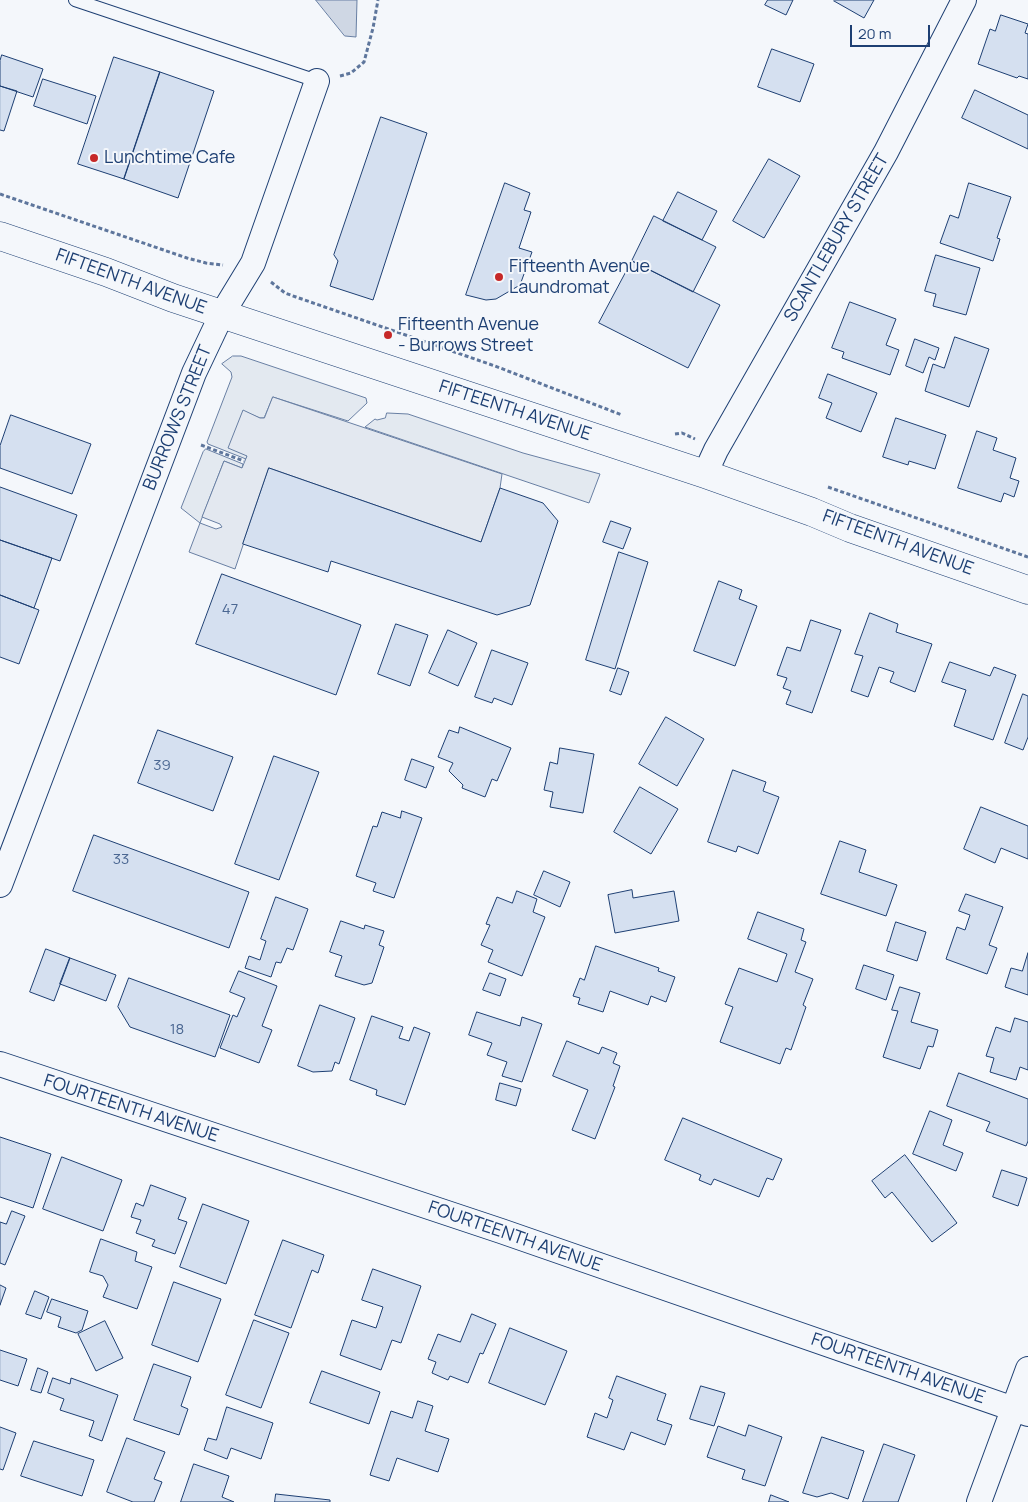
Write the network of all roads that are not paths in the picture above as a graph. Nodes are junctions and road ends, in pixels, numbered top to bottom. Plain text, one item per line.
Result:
1 (75, 0) edge
2 (964, 0) edge
3 (317, 81) joint
4 (0, 236) edge
5 (222, 314) junction
6 (705, 474) junction
7 (1028, 590) edge
8 (0, 885) edge
9 (0, 1064) edge
10 (1028, 1369) edge
11 (1020, 1412) edge
12 (979, 1502) edge

1 - 3 lane
2 - 6 street, SCANTLEBURY STREET
3 - 5 street, BURROWS STREET
4 - 5 main road, FIFTEENTH AVENUE
5 - 6 main road, FIFTEENTH AVENUE
5 - 8 street, BURROWS STREET
6 - 7 main road, FIFTEENTH AVENUE
9 - 11 street, FOURTEENTH AVENUE
10 - 11 street
11 - 12 street

